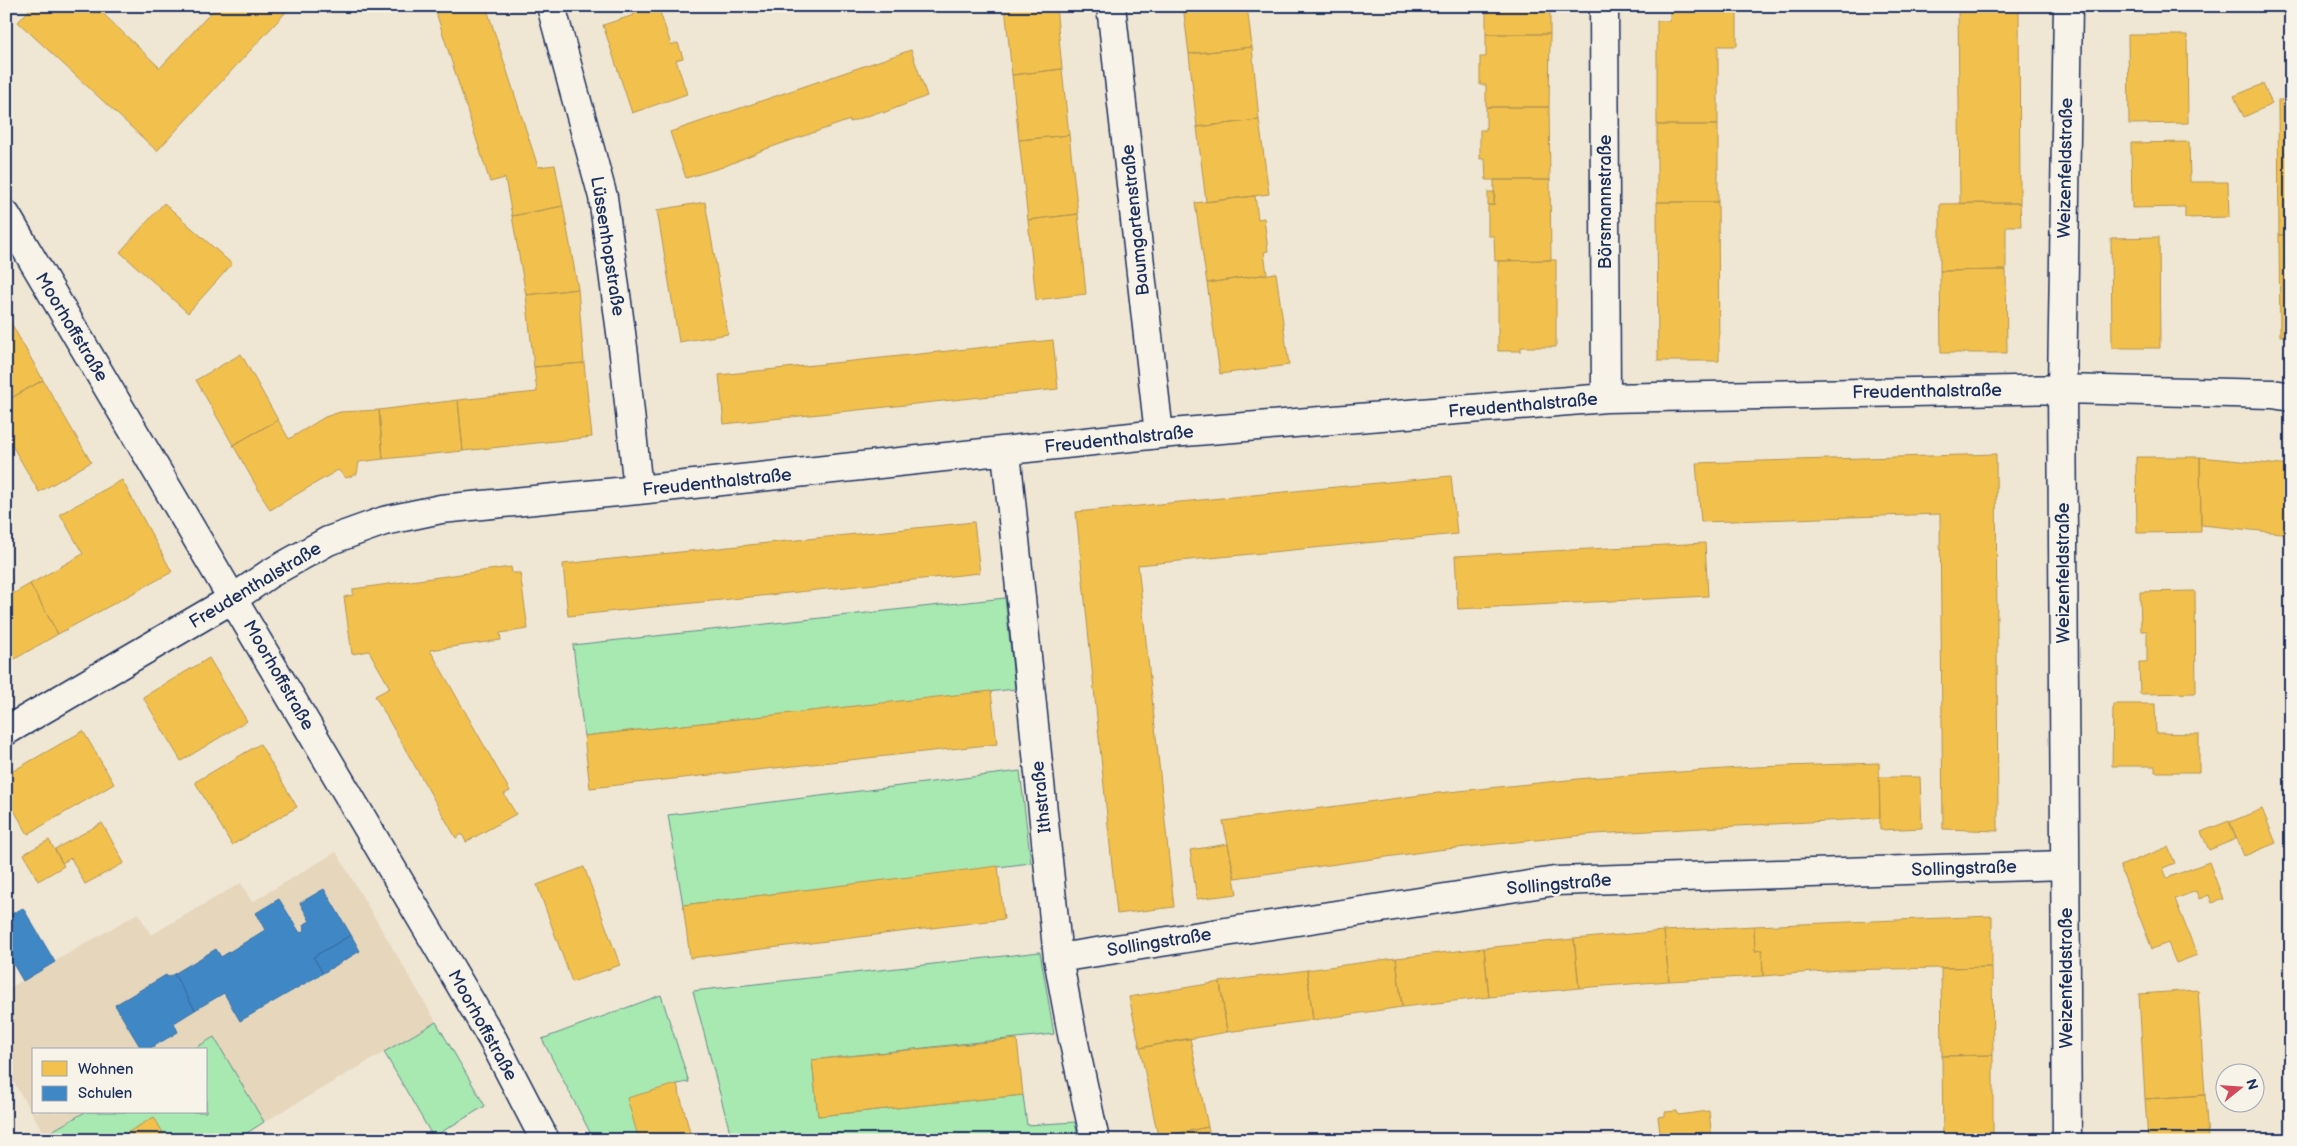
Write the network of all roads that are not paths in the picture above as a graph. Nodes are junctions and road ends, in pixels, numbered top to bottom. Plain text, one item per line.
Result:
1 (551, 6) edge
2 (1111, 6) edge
3 (1604, 6) edge
4 (2068, 6) edge
5 (6, 214) edge
6 (13, 243) edge
7 (2062, 389) junction
8 (2291, 397) edge
9 (1606, 398) junction
10 (1159, 434) junction
11 (1006, 452) junction
12 (638, 490) junction
13 (234, 598) junction
14 (6, 731) edge
15 (2065, 865) junction
16 (1058, 958) junction
17 (545, 1140) edge
18 (1095, 1140) edge
19 (2067, 1140) edge

1 - 12 street, Lüssenhopstraße
2 - 10 street, Baumgartenstraße
3 - 9 street, Börsmannstraße
4 - 7 street, Weizenfeldstraße
5 - 6 street, Moorhoffstraße
6 - 13 street, Moorhoffstraße
7 - 8 street, Freudenthalstraße
7 - 9 street, Freudenthalstraße
7 - 15 street, Weizenfeldstraße
9 - 10 street, Freudenthalstraße
10 - 11 street, Freudenthalstraße
11 - 12 street, Freudenthalstraße
11 - 16 street, Ithstraße
12 - 13 street, Freudenthalstraße
13 - 14 street, Freudenthalstraße
13 - 17 street, Moorhoffstraße
15 - 16 street, Sollingstraße
15 - 19 street, Weizenfeldstraße
16 - 18 street, Ithstraße

